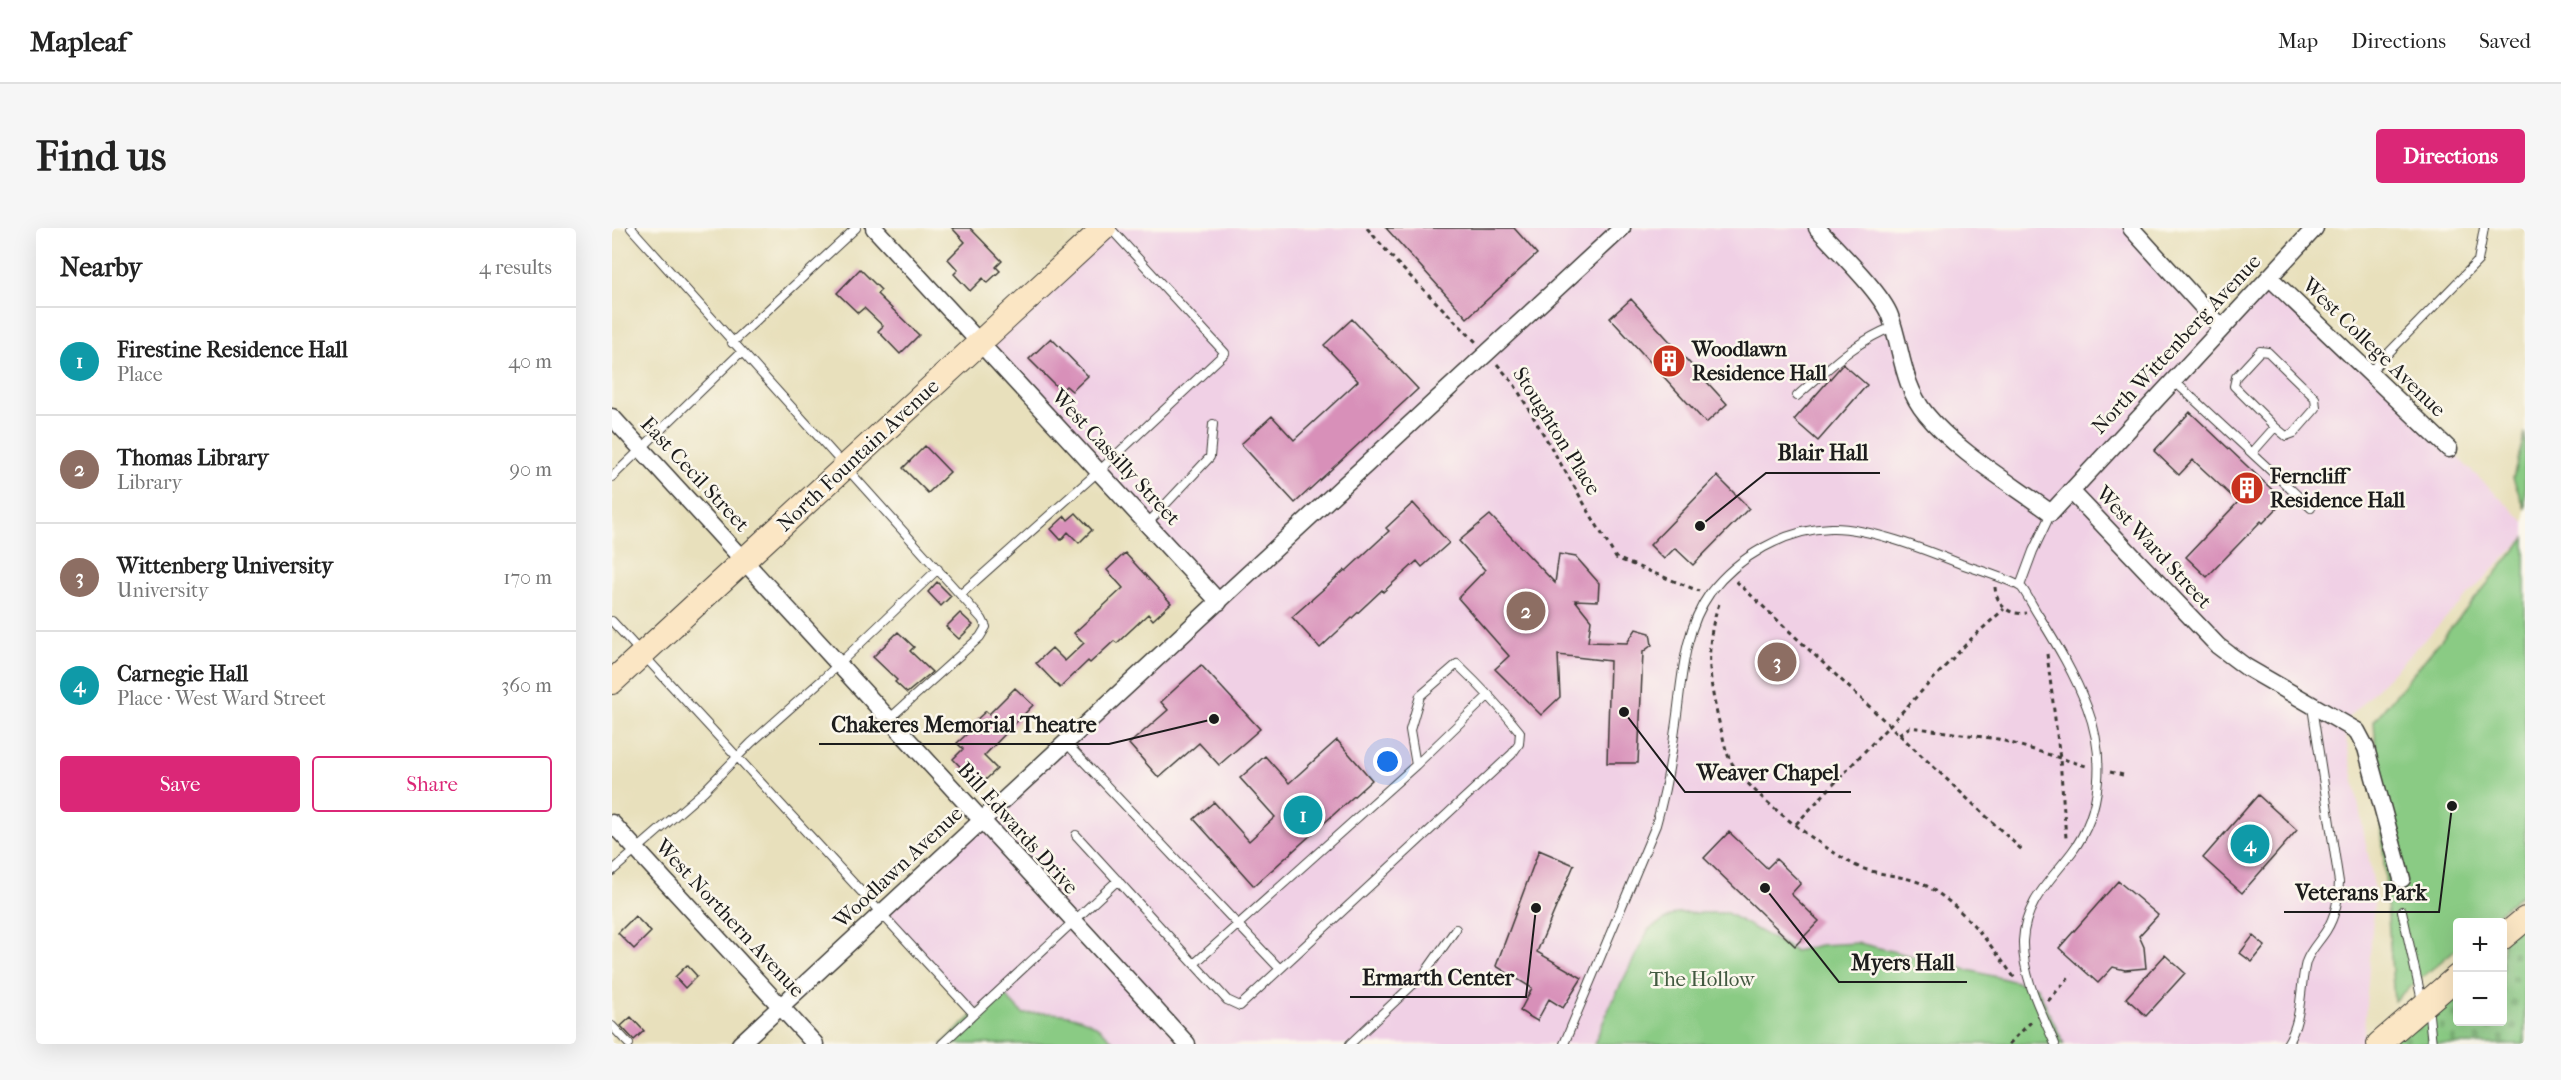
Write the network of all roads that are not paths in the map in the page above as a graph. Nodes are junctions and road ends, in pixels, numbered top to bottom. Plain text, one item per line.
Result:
1 (631, 228) edge
2 (856, 228) edge
3 (874, 228) edge
4 (1104, 228) edge
5 (1110, 228) edge
6 (1622, 228) edge
7 (2131, 228) edge
8 (2314, 228) edge
9 (2484, 228) edge
10 (1823, 230) edge
11 (2269, 277) junction
12 (1893, 327) junction
13 (2222, 328) junction
14 (979, 342) junction
15 (732, 343) junction
16 (741, 352) junction
17 (2369, 373) junction
18 (2174, 380) junction
19 (1797, 396) dead end
20 (612, 417) edge
21 (1213, 424) dead end
22 (2276, 427) junction
23 (641, 449) junction
24 (2449, 449) dead end
25 (2252, 453) junction
26 (844, 467) junction
27 (1099, 471) junction
28 (612, 477) edge
29 (2071, 491) junction
30 (2311, 508) dead end
31 (2051, 513) junction
32 (1147, 524) junction
33 (745, 562) junction
34 (938, 569) junction
35 (2020, 586) junction
36 (961, 594) junction
37 (1219, 602) junction
38 (612, 621) edge
39 (644, 654) junction
40 (839, 664) junction
41 (612, 682) edge
42 (1489, 695) junction
43 (2312, 703) junction
44 (889, 719) junction
45 (1066, 742) junction
46 (738, 758) junction
47 (1416, 765) junction
48 (981, 820) junction
49 (612, 823) edge
50 (1076, 835) dead end
51 (636, 850) junction
52 (612, 871) edge
53 (2402, 879) dead end
54 (1118, 880) junction
55 (2402, 911) dead end
56 (880, 914) junction
57 (2525, 919) edge
58 (1074, 921) junction
59 (1239, 925) junction
60 (1456, 929) dead end
61 (2507, 934) edge
62 (1194, 964) junction
63 (1281, 969) junction
64 (2453, 979) edge
65 (2426, 1003) junction
66 (780, 1007) junction
67 (974, 1014) junction
68 (612, 1026) edge
69 (629, 1044) edge
70 (740, 1044) edge
71 (815, 1044) edge
72 (942, 1044) edge
73 (1187, 1044) edge
74 (1350, 1044) edge
75 (1564, 1044) edge
76 (2055, 1044) edge
77 (2287, 1044) edge
78 (2379, 1044) edge
79 (2432, 1044) edge

1 - 15 lane
2 - 15 lane
3 - 14 street, West Cassilly Street
4 - 14 street, North Fountain Avenue
5 - 27 lane
6 - 37 street, Woodlawn Avenue
7 - 13 street
8 - 11 street, North Wittenberg Avenue
9 - 17 lane
10 - 12 street
11 - 13 street, North Wittenberg Avenue
11 - 17 street, West College Avenue
12 - 19 lane
12 - 31 street
13 - 18 street, North Wittenberg Avenue
14 - 26 street, North Fountain Avenue
14 - 27 street, West Cassilly Street
15 - 16 lane
16 - 23 lane
16 - 26 lane
17 - 24 street, West College Avenue
18 - 25 lane
18 - 29 street, North Wittenberg Avenue
20 - 23 street, East Cecil Street
21 - 32 lane
22 - 22 lane
22 - 25 lane
23 - 28 lane
23 - 33 street, East Cecil Street
25 - 30 lane
26 - 33 street, North Fountain Avenue
26 - 34 lane
27 - 32 street, West Cassilly Street
27 - 36 lane
29 - 31 street, West Ward Street
29 - 43 street, West Ward Street
31 - 35 lane
32 - 37 street, West Cassilly Street
33 - 39 street, North Fountain Avenue
33 - 40 street, Bill Edwards Drive
34 - 36 lane
34 - 40 lane
35 - 75 lane
35 - 76 lane
36 - 44 lane
37 - 45 street, Woodlawn Avenue
38 - 39 lane
39 - 41 street, North Fountain Avenue
39 - 46 lane
40 - 44 street, Bill Edwards Drive
40 - 46 lane
42 - 47 lane
42 - 47 lane
42 - 63 lane
43 - 53 street, West Ward Street
43 - 77 lane
44 - 48 street, Bill Edwards Drive
45 - 48 street, Woodlawn Avenue
45 - 59 lane
46 - 51 lane
46 - 56 lane
47 - 59 lane
48 - 56 street, Woodlawn Avenue
48 - 58 street, Bill Edwards Drive
49 - 51 street, West Northern Avenue
50 - 54 lane
51 - 52 lane
51 - 66 street, West Northern Avenue
54 - 58 lane
54 - 62 lane
55 - 65 lane
56 - 66 street, Woodlawn Avenue
56 - 67 lane
57 - 61 street
58 - 67 lane
58 - 73 street, Bill Edwards Drive
59 - 62 lane
59 - 63 lane
60 - 74 lane
62 - 63 lane
64 - 65 street
65 - 78 street
65 - 79 lane
66 - 70 street, Woodlawn Avenue
66 - 71 street, West Northern Avenue
67 - 72 lane
68 - 69 lane

